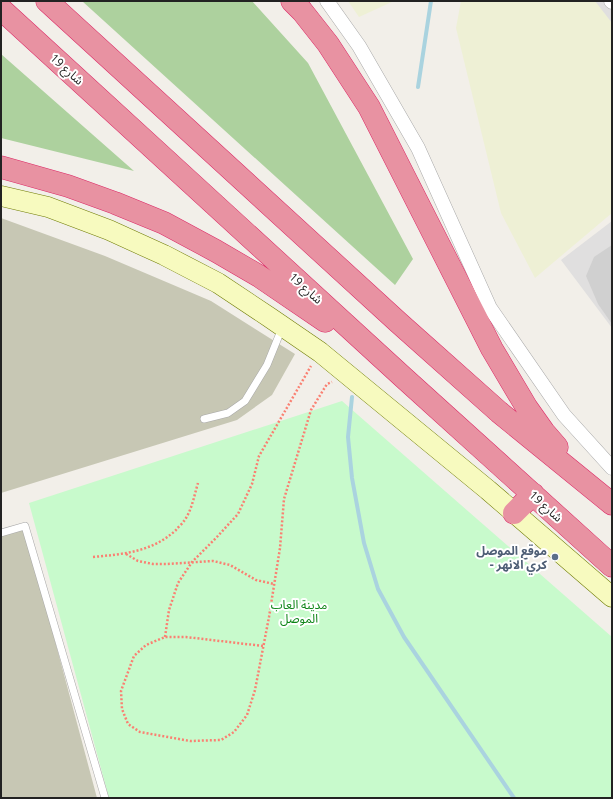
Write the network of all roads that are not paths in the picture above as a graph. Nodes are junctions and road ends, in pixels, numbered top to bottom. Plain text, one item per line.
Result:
1 (47, 1) edge
2 (292, 1) edge
3 (327, 1) edge
4 (1, 9) edge
5 (1, 167) edge
6 (1, 196) edge
7 (282, 326) junction
8 (404, 378) junction
9 (204, 419) dead end
10 (612, 468) edge
11 (533, 494) junction
12 (606, 499) edge
13 (514, 513) junction
14 (1, 533) edge
15 (612, 566) edge
16 (612, 597) edge
17 (105, 798) edge

1 - 12 highway
2 - 12 highway
3 - 10 street
4 - 8 highway, شارع 19
5 - 8 highway
6 - 7 main road
7 - 9 lane
7 - 13 main road
8 - 11 highway, شارع 19
11 - 13 highway
11 - 15 highway, شارع 19
13 - 16 main road
14 - 17 lane

